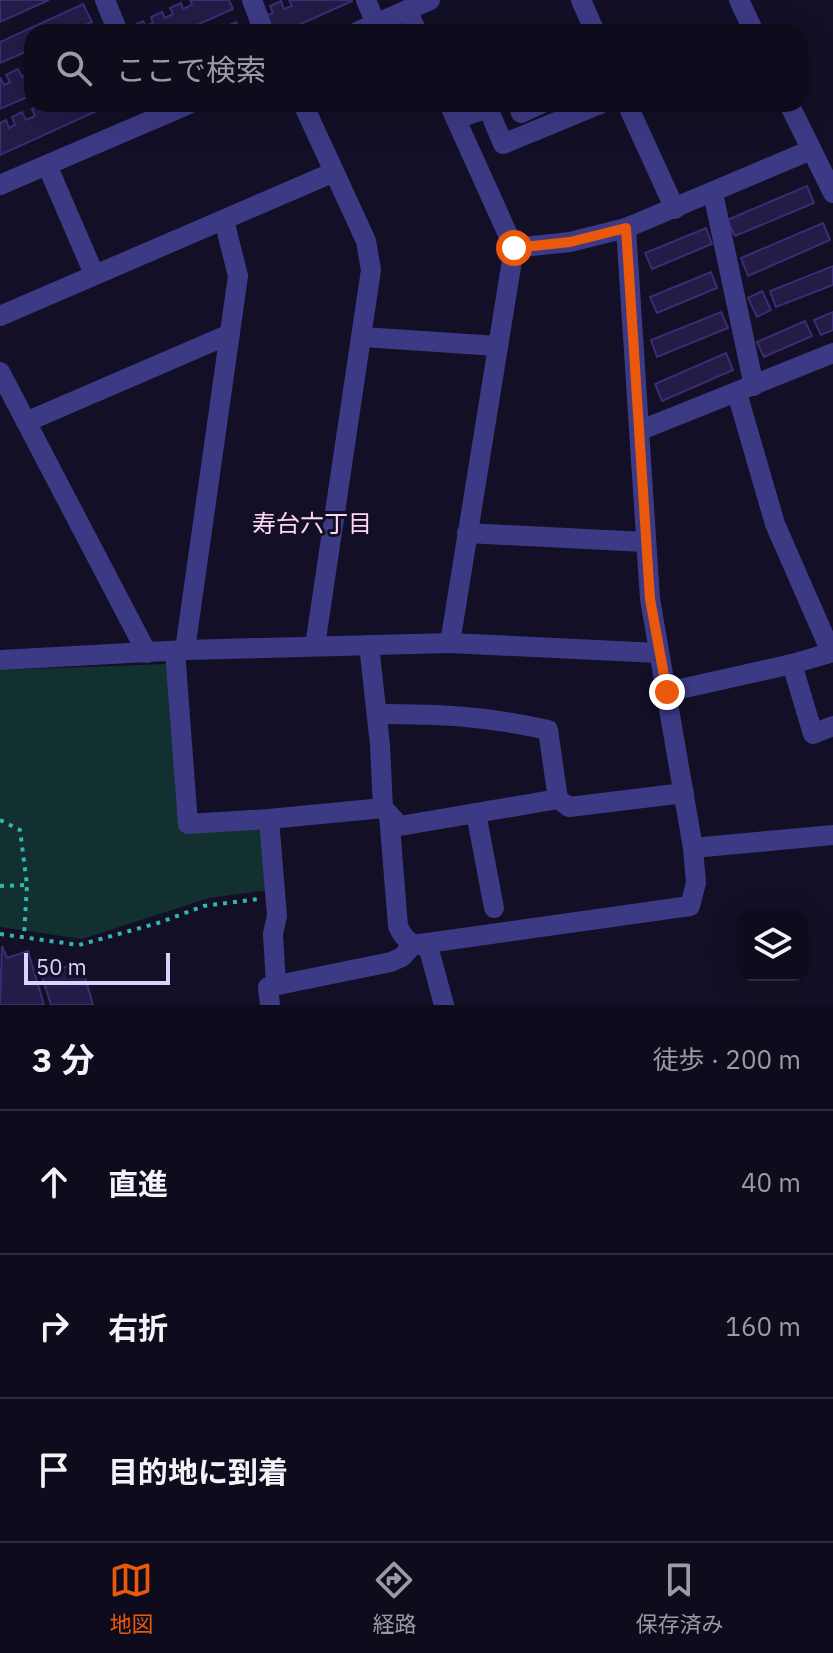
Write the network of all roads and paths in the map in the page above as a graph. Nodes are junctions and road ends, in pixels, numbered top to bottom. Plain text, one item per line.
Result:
1 (105, 0) edge
2 (252, 0) edge
3 (366, 0) edge
4 (430, 0) edge
5 (581, 0) edge
6 (739, 0) edge
7 (407, 10) junction
8 (115, 24) edge
9 (261, 24) edge
10 (367, 24) edge
11 (376, 24) edge
12 (413, 24) edge
13 (592, 24) edge
14 (750, 24) edge
15 (149, 112) edge
16 (307, 112) edge
17 (452, 112) edge
18 (490, 112) edge
19 (581, 112) edge
20 (631, 112) edge
21 (793, 112) edge
22 (811, 150) junction
23 (47, 165) junction
24 (334, 172) junction
25 (0, 185) edge
26 (713, 193) junction
27 (833, 193) edge
28 (675, 209) junction
29 (224, 220) junction
30 (626, 228) junction
31 (514, 248) junction
32 (94, 274) junction
33 (0, 316) edge
34 (230, 334) junction
35 (363, 337) junction
36 (497, 346) junction
37 (833, 353) edge
38 (0, 372) edge
39 (745, 389) junction
40 (26, 422) junction
41 (641, 430) junction
42 (467, 533) junction
43 (645, 542) junction
44 (450, 643) junction
45 (369, 645) junction
46 (315, 646) junction
47 (180, 651) junction
48 (832, 652) edge
49 (147, 653) junction
50 (659, 653) junction
51 (1, 659) edge
52 (792, 664) junction
53 (667, 692) junction
54 (377, 714) junction
55 (833, 726) edge
56 (684, 793) junction
57 (558, 799) junction
58 (386, 811) junction
59 (476, 813) junction
60 (269, 819) junction
61 (0, 820) edge
62 (833, 835) edge
63 (693, 848) junction
64 (27, 885) junction
65 (0, 886) edge
66 (275, 896) junction
67 (494, 908) dead end
68 (0, 934) edge
69 (24, 937) junction
70 (413, 945) junction
71 (273, 995) edge
72 (444, 1005) edge

1 - 8 street
2 - 9 street
3 - 10 street
4 - 7 street
5 - 13 street
6 - 14 street
7 - 11 street
7 - 12 street
15 - 23 street
16 - 24 street
17 - 31 street
18 - 19 street
20 - 28 street
21 - 22 street
22 - 26 street
22 - 27 street
23 - 25 street
23 - 32 street
24 - 29 street
24 - 35 street
26 - 28 street
26 - 39 street
28 - 30 street
29 - 32 street
29 - 34 street
30 - 31 street
30 - 41 street
31 - 36 street
32 - 33 street
34 - 40 street
34 - 47 street
35 - 36 street
35 - 46 street
36 - 42 street
37 - 39 street
38 - 40 street
39 - 41 street
39 - 48 street
40 - 49 street
41 - 43 street
42 - 43 street
42 - 44 street
43 - 50 street
44 - 45 street
44 - 50 street
45 - 46 street
45 - 54 street
46 - 47 street
47 - 49 street
47 - 60 street
48 - 52 street
49 - 51 street
50 - 53 street
52 - 53 street
52 - 55 street
53 - 56 street
54 - 57 street
54 - 58 street
56 - 57 street
56 - 63 street
57 - 59 street
58 - 59 street
58 - 60 street
58 - 70 street
59 - 67 street
60 - 66 street
61 - 64 path
62 - 63 street
63 - 70 street
64 - 65 path
64 - 69 path
66 - 69 path
66 - 71 street
68 - 69 path
70 - 71 street
70 - 72 street

